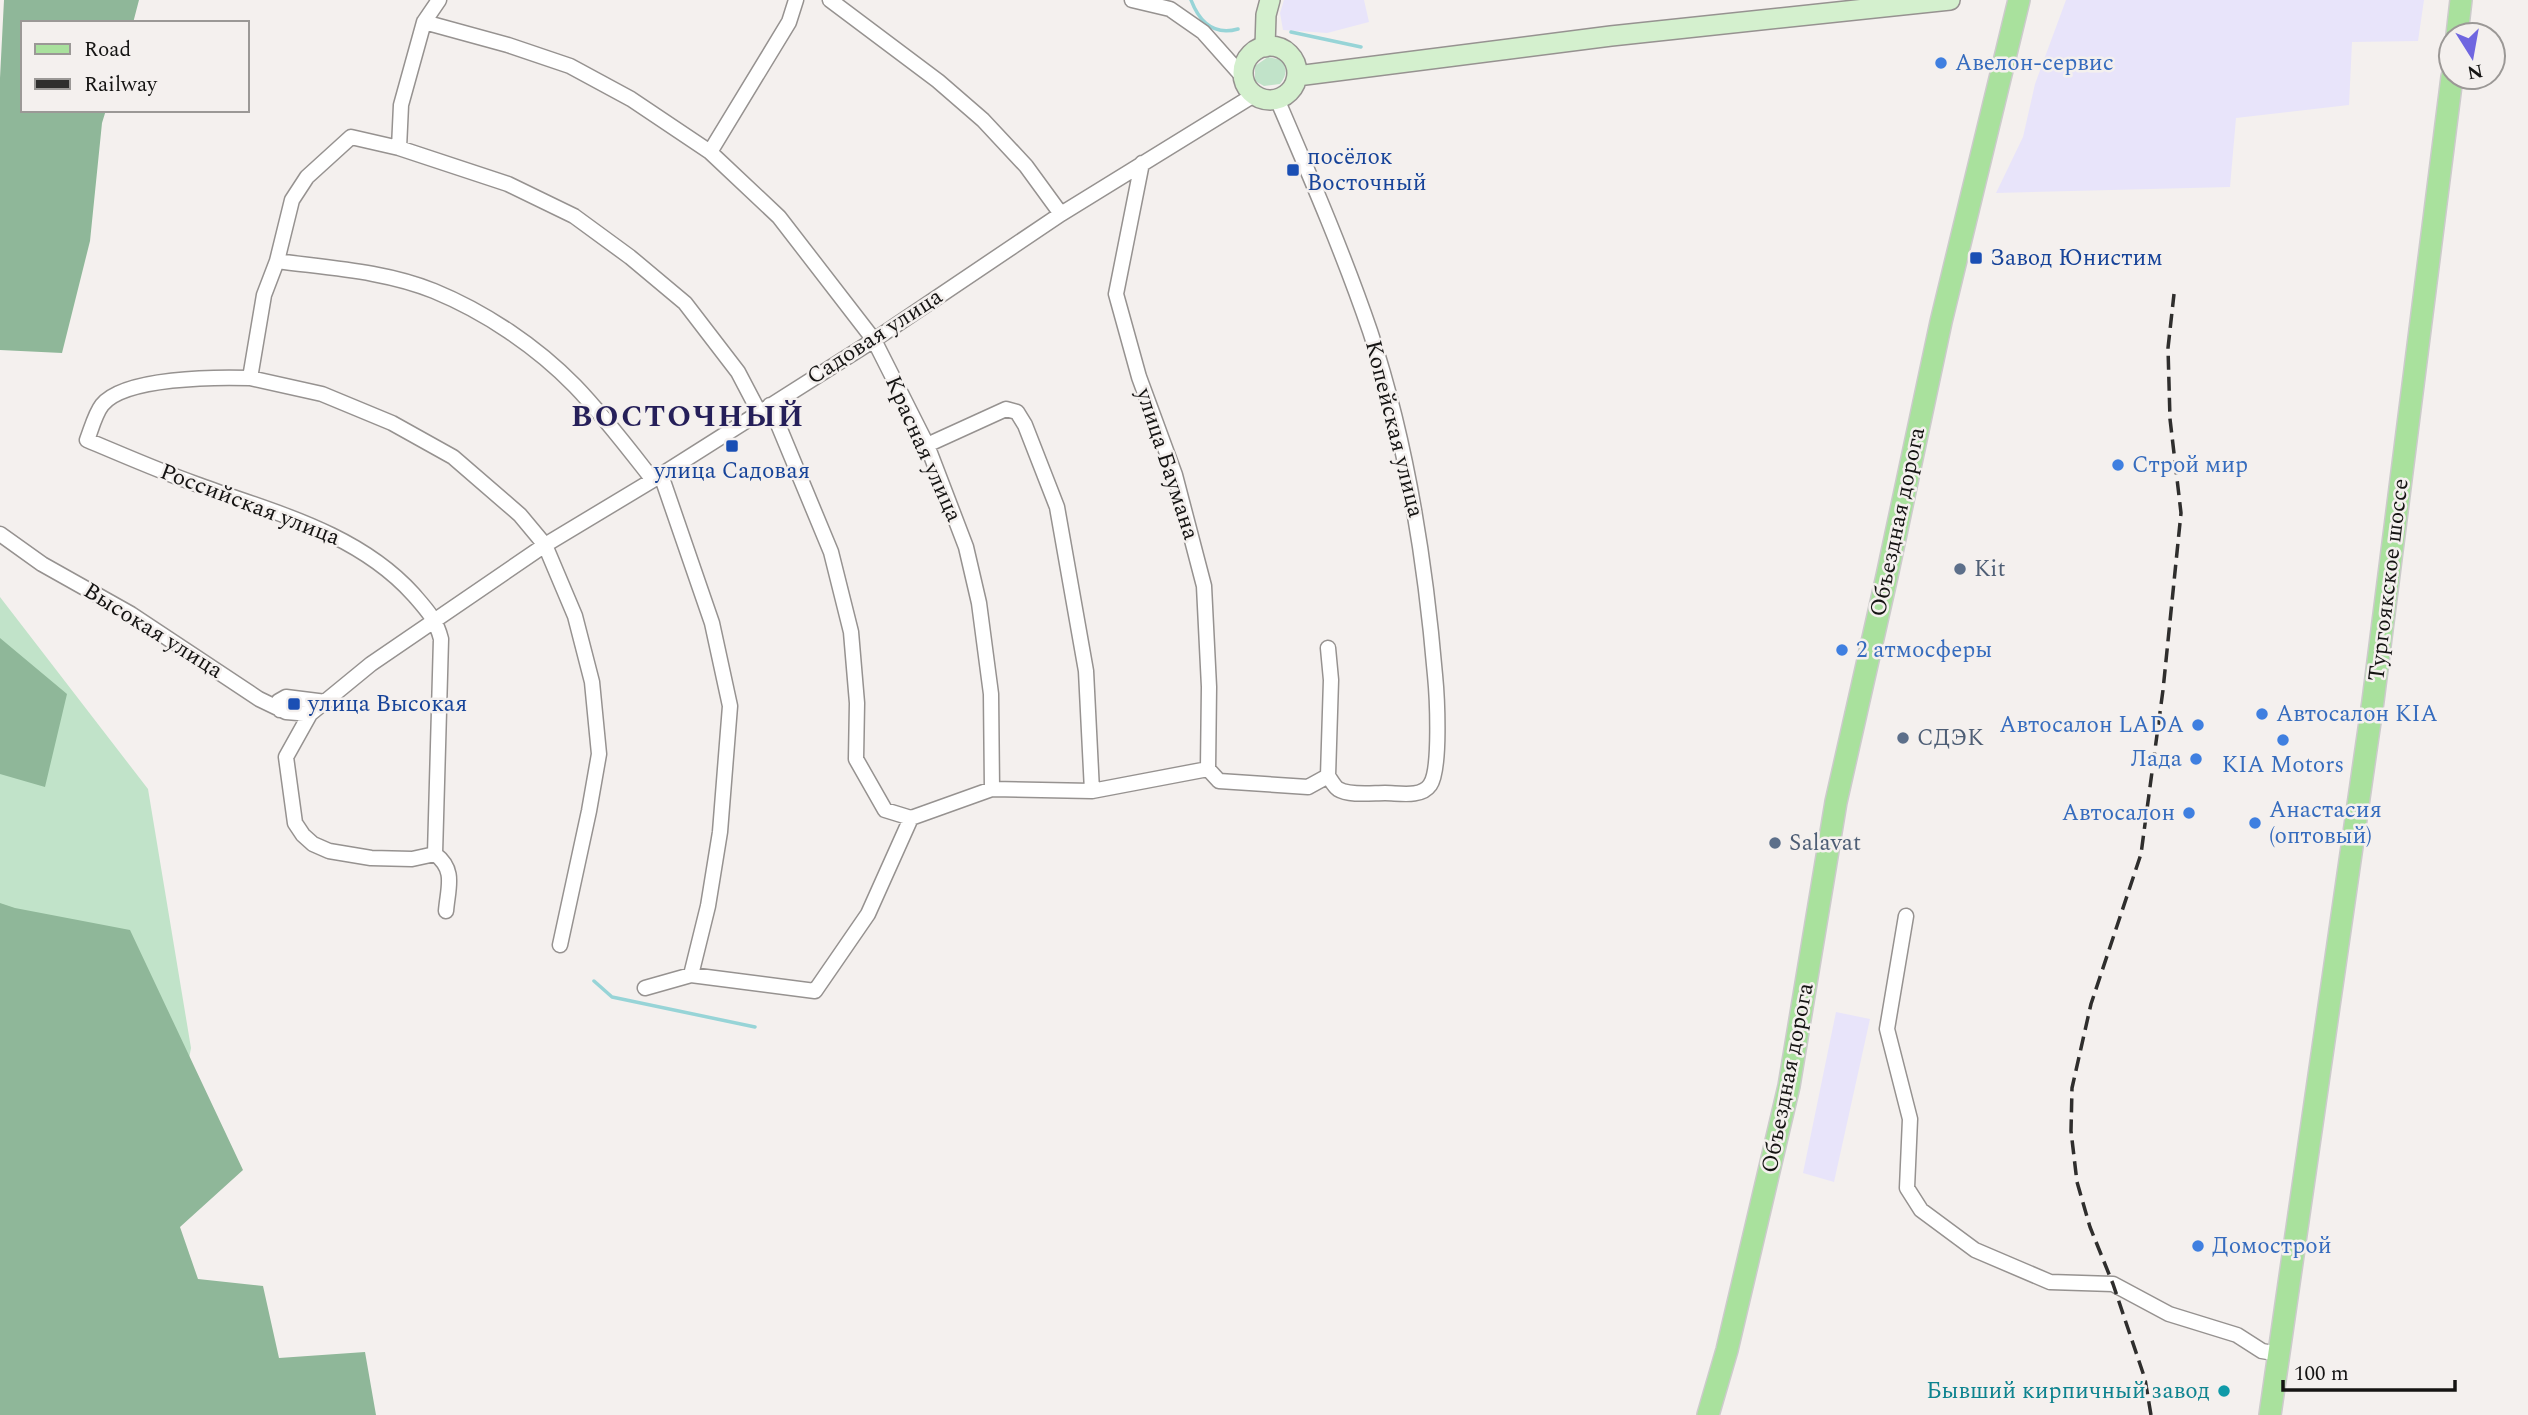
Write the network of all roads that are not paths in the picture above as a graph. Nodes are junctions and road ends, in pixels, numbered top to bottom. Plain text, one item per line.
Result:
1 (439, 0) edge
2 (796, 0) edge
3 (830, 0) edge
4 (1270, 0) edge
5 (1950, 0) edge
6 (2019, 0) edge
7 (2461, 0) edge
8 (1138, 1) edge
9 (2459, 21) edge
10 (424, 22) junction
11 (1265, 47) junction
12 (1297, 76) junction
13 (1249, 87) junction
14 (2450, 91) edge
15 (1277, 99) junction
16 (399, 148) junction
17 (710, 152) junction
18 (1142, 163) junction
19 (1061, 214) junction
20 (277, 261) junction
21 (874, 340) junction
22 (250, 377) junction
23 (764, 408) junction
24 (927, 445) junction
25 (657, 478) junction
26 (0, 534) edge
27 (545, 545) junction
28 (436, 620) junction
29 (1328, 648) dead end
30 (326, 702) junction
31 (280, 710) junction
32 (310, 714) junction
33 (1208, 769) junction
34 (1328, 776) junction
35 (992, 789) junction
36 (1093, 791) junction
37 (911, 818) junction
38 (435, 854) junction
39 (446, 911) dead end
40 (1906, 916) dead end
41 (560, 945) dead end
42 (691, 975) junction
43 (645, 988) dead end
44 (2279, 1354) junction
45 (1711, 1406) edge
46 (2270, 1415) edge

1 - 10 street
2 - 17 street
3 - 19 street
4 - 11 street
5 - 12 street
6 - 45 main road, Объездная дорога
7 - 9 main road
8 - 13 street
10 - 16 street
10 - 17 street, Красная улица
11 - 12 street
11 - 13 street
12 - 15 street
13 - 15 street
13 - 18 street, Садовая улица
14 - 44 main road, Тургоякское шоссе
15 - 34 street, Копейская улица
16 - 20 street
16 - 23 street
17 - 21 street, Красная улица
18 - 19 street, Садовая улица
18 - 33 street, улица Баумана
19 - 21 street, Садовая улица
20 - 22 street
20 - 25 street
21 - 23 street, Садовая улица
21 - 24 street, Красная улица
22 - 27 street
22 - 28 street, Российская улица
23 - 25 street, Садовая улица
23 - 37 street
24 - 35 street, Красная улица
24 - 36 street
25 - 27 street, Садовая улица
25 - 42 street
26 - 31 street, Высокая улица
27 - 28 street, Садовая улица
27 - 41 street
28 - 30 street, Садовая улица
28 - 38 street
29 - 34 street
30 - 31 street
30 - 32 street, Садовая улица
31 - 32 street, Высокая улица
32 - 38 street
33 - 34 street
33 - 36 street
35 - 36 street
35 - 37 street
37 - 42 street
38 - 39 street
40 - 44 street
42 - 43 street
44 - 46 main road, Тургоякское шоссе

